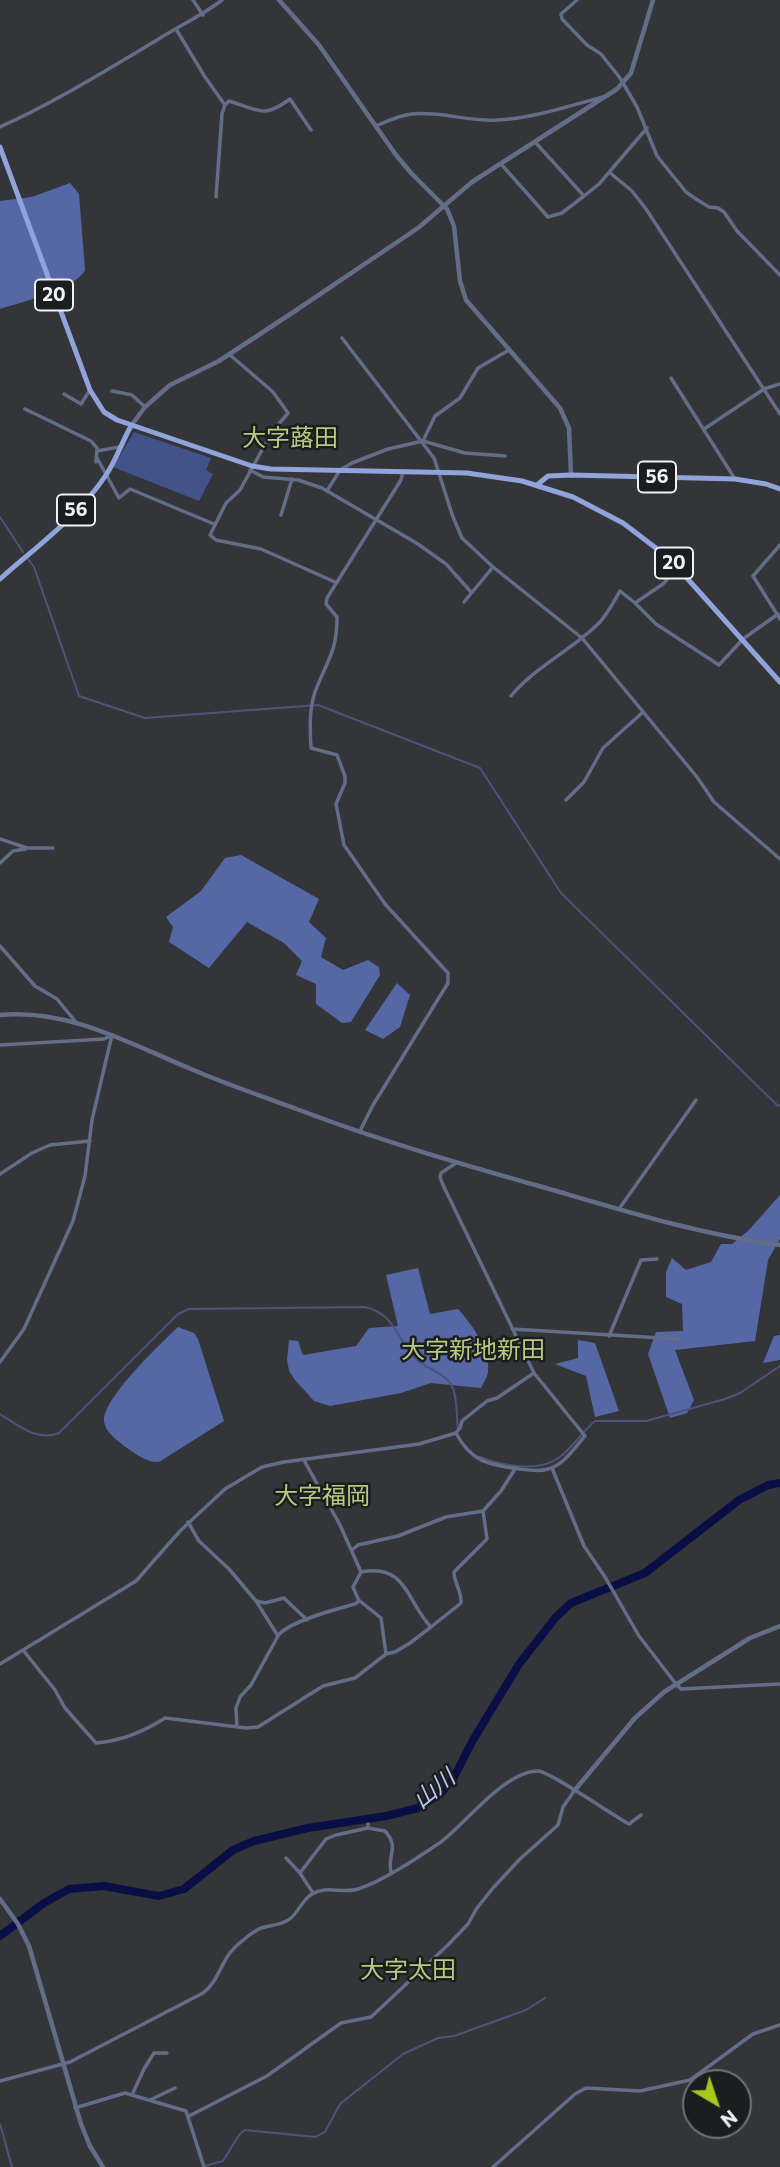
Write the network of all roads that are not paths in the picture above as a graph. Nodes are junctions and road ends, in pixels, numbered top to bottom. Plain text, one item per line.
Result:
1 (193, 0) edge
2 (222, 0) edge
3 (279, 0) edge
4 (577, 0) edge
5 (653, 0) edge
6 (203, 15) junction
7 (176, 29) junction
8 (624, 84) junction
9 (607, 96) junction
10 (225, 105) junction
11 (376, 126) junction
12 (0, 127) edge
13 (647, 128) junction
14 (312, 131) dead end
15 (534, 141) junction
16 (0, 147) edge
17 (2, 157) edge
18 (500, 163) junction
19 (609, 172) junction
20 (584, 196) junction
21 (216, 197) dead end
22 (445, 205) junction
23 (780, 275) edge
24 (342, 338) dead end
25 (509, 350) junction
26 (229, 354) junction
27 (671, 378) dead end
28 (780, 384) edge
29 (764, 389) junction
30 (90, 390) junction
31 (112, 391) dead end
32 (64, 394) dead end
33 (145, 407) junction
34 (25, 409) dead end
35 (780, 414) edge
36 (131, 426) junction
37 (704, 429) junction
38 (423, 442) junction
39 (121, 447) junction
40 (97, 451) junction
41 (505, 456) dead end
42 (251, 468) junction
43 (340, 470) junction
44 (404, 472) junction
45 (440, 472) junction
46 (106, 475) junction
47 (571, 475) junction
48 (292, 479) junction
49 (735, 479) junction
50 (537, 485) junction
51 (780, 489) edge
52 (327, 491) junction
53 (281, 515) dead end
54 (376, 520) junction
55 (214, 524) junction
56 (779, 547) edge
57 (493, 567) junction
58 (678, 567) junction
59 (0, 579) edge
60 (336, 582) junction
61 (471, 592) junction
62 (464, 602) dead end
63 (635, 603) junction
64 (778, 614) junction
65 (780, 619) edge
66 (582, 638) junction
67 (743, 639) junction
68 (780, 682) edge
69 (512, 696) dead end
70 (642, 713) junction
71 (566, 800) dead end
72 (0, 839) edge
73 (27, 848) junction
74 (53, 848) dead end
75 (780, 859) edge
76 (0, 863) edge
77 (0, 946) edge
78 (0, 1015) edge
79 (75, 1021) junction
80 (112, 1035) junction
81 (0, 1045) edge
82 (695, 1100) dead end
83 (360, 1131) junction
84 (90, 1141) junction
85 (457, 1162) junction
86 (0, 1174) edge
87 (619, 1209) junction
88 (780, 1245) edge
89 (657, 1259) dead end
90 (512, 1329) junction
91 (609, 1336) junction
92 (678, 1339) dead end
93 (0, 1362) edge
94 (534, 1373) junction
95 (456, 1433) junction
96 (304, 1461) junction
97 (552, 1468) junction
98 (515, 1469) junction
99 (482, 1511) junction
100 (188, 1522) junction
101 (352, 1550) junction
102 (361, 1572) junction
103 (256, 1601) junction
104 (359, 1601) junction
105 (307, 1620) junction
106 (780, 1626) edge
107 (431, 1627) junction
108 (278, 1636) junction
109 (23, 1650) junction
110 (386, 1654) junction
111 (0, 1664) edge
112 (676, 1684) junction
113 (780, 1684) edge
114 (237, 1727) junction
115 (573, 1791) junction
116 (641, 1815) dead end
117 (286, 1858) dead end
118 (391, 1872) junction
119 (300, 1873) junction
120 (313, 1894) junction
121 (0, 1899) edge
122 (780, 2025) edge
123 (167, 2053) dead end
124 (63, 2064) junction
125 (0, 2081) edge
126 (175, 2088) dead end
127 (132, 2095) junction
128 (151, 2100) junction
129 (75, 2108) junction
130 (189, 2116) junction
131 (103, 2167) edge
132 (204, 2167) edge
133 (493, 2167) edge

1 - 6 street
2 - 6 street
3 - 11 street
4 - 8 street
5 - 8 street
6 - 7 street
7 - 10 street
7 - 12 street
8 - 9 street
8 - 13 street
9 - 11 street
9 - 15 street
10 - 14 street
10 - 21 street
11 - 22 street
13 - 19 street
13 - 23 street
15 - 18 street
15 - 20 street
16 - 17 main road, 20
17 - 30 main road, 20
18 - 20 street
18 - 22 street
19 - 20 street
19 - 29 street
22 - 25 street
22 - 26 street
24 - 38 street
25 - 38 street
25 - 47 street
26 - 33 street
26 - 42 street
27 - 37 street
28 - 29 street
29 - 35 street
29 - 37 street
30 - 32 street
30 - 36 main road, 20
31 - 33 street
33 - 36 street
34 - 40 street
36 - 39 main road, 56
36 - 42 main road, 20
37 - 49 street
38 - 41 street
38 - 43 street
38 - 45 street
39 - 40 street
39 - 46 main road, 56
40 - 46 street
42 - 43 main road, 20
42 - 48 street
42 - 55 street
43 - 44 main road, 20
43 - 52 street
44 - 45 main road, 20
44 - 54 street
45 - 50 main road, 20
45 - 57 street
46 - 55 street
46 - 59 main road, 56
47 - 49 main road, 56
47 - 50 main road, 56
48 - 52 street
48 - 53 street
49 - 51 main road, 56
50 - 58 main road, 20
52 - 54 street
54 - 60 street
54 - 61 street
55 - 60 street
56 - 64 street
57 - 61 street
57 - 66 street
58 - 63 street
58 - 67 main road, 20
60 - 83 street
61 - 62 street
63 - 66 street
63 - 67 street
64 - 65 street
64 - 67 street
66 - 69 street
66 - 70 street
67 - 68 main road, 20
70 - 71 street
70 - 75 street
72 - 73 street
73 - 74 street
73 - 76 street
77 - 79 street
78 - 79 street
79 - 80 street
80 - 81 street
80 - 83 street
80 - 84 street
82 - 87 street
83 - 85 street
84 - 86 street
84 - 93 street
85 - 87 street
85 - 90 street
87 - 88 street
89 - 91 street
90 - 91 street
90 - 94 street
91 - 92 street
94 - 95 street
94 - 97 street
95 - 96 street
95 - 98 street
96 - 100 street
96 - 101 street
97 - 98 street
97 - 112 street
98 - 99 street
99 - 101 street
99 - 107 street
100 - 103 street
100 - 109 street
101 - 102 street
102 - 104 street
102 - 107 street
103 - 105 street
103 - 108 street
104 - 105 street
104 - 110 street
105 - 108 street
106 - 112 street
107 - 110 street
108 - 114 street
109 - 111 street
109 - 114 street
110 - 114 street
112 - 113 street
112 - 115 street
115 - 116 street
115 - 118 street
115 - 130 street
117 - 119 street
118 - 119 street
118 - 120 street
119 - 120 street
120 - 124 street
121 - 124 street
122 - 133 street
123 - 127 street
124 - 125 street
124 - 129 street
126 - 128 street
127 - 128 street
127 - 129 street
128 - 130 street
129 - 131 street
130 - 132 street

